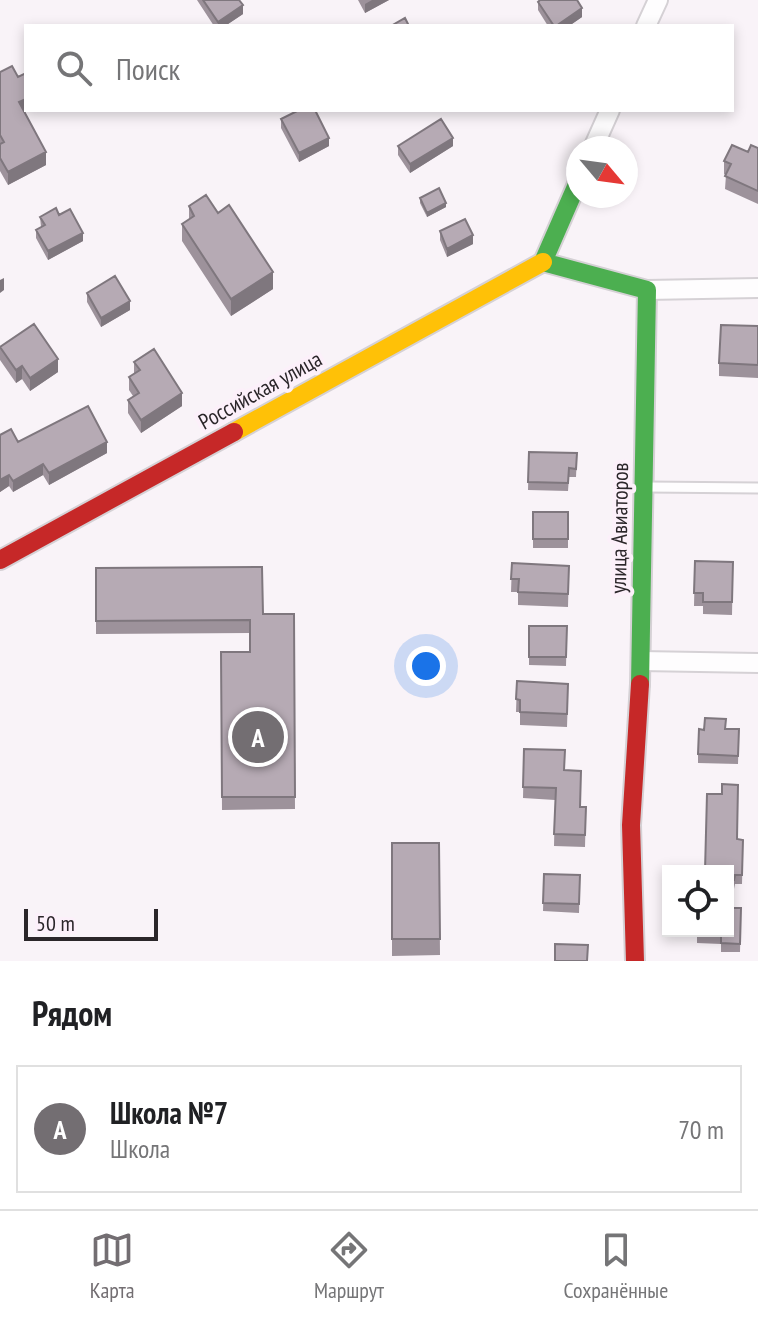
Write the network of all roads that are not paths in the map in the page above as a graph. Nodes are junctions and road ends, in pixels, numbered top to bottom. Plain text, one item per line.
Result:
1 (658, 0) edge
2 (647, 24) edge
3 (609, 112) edge
4 (598, 136) edge
5 (567, 208) edge
6 (543, 262) junction
7 (758, 288) edge
8 (647, 290) junction
9 (643, 487) junction
10 (758, 488) edge
11 (0, 560) edge
12 (641, 661) junction
13 (758, 663) edge
14 (635, 961) edge

1 - 2 street
3 - 4 street
5 - 6 street
6 - 8 street
6 - 11 street, Российская улица
7 - 8 street
8 - 9 street, улица Авиаторов
9 - 10 lane
9 - 12 street, улица Авиаторов
12 - 13 street
12 - 14 street, улица Авиаторов

